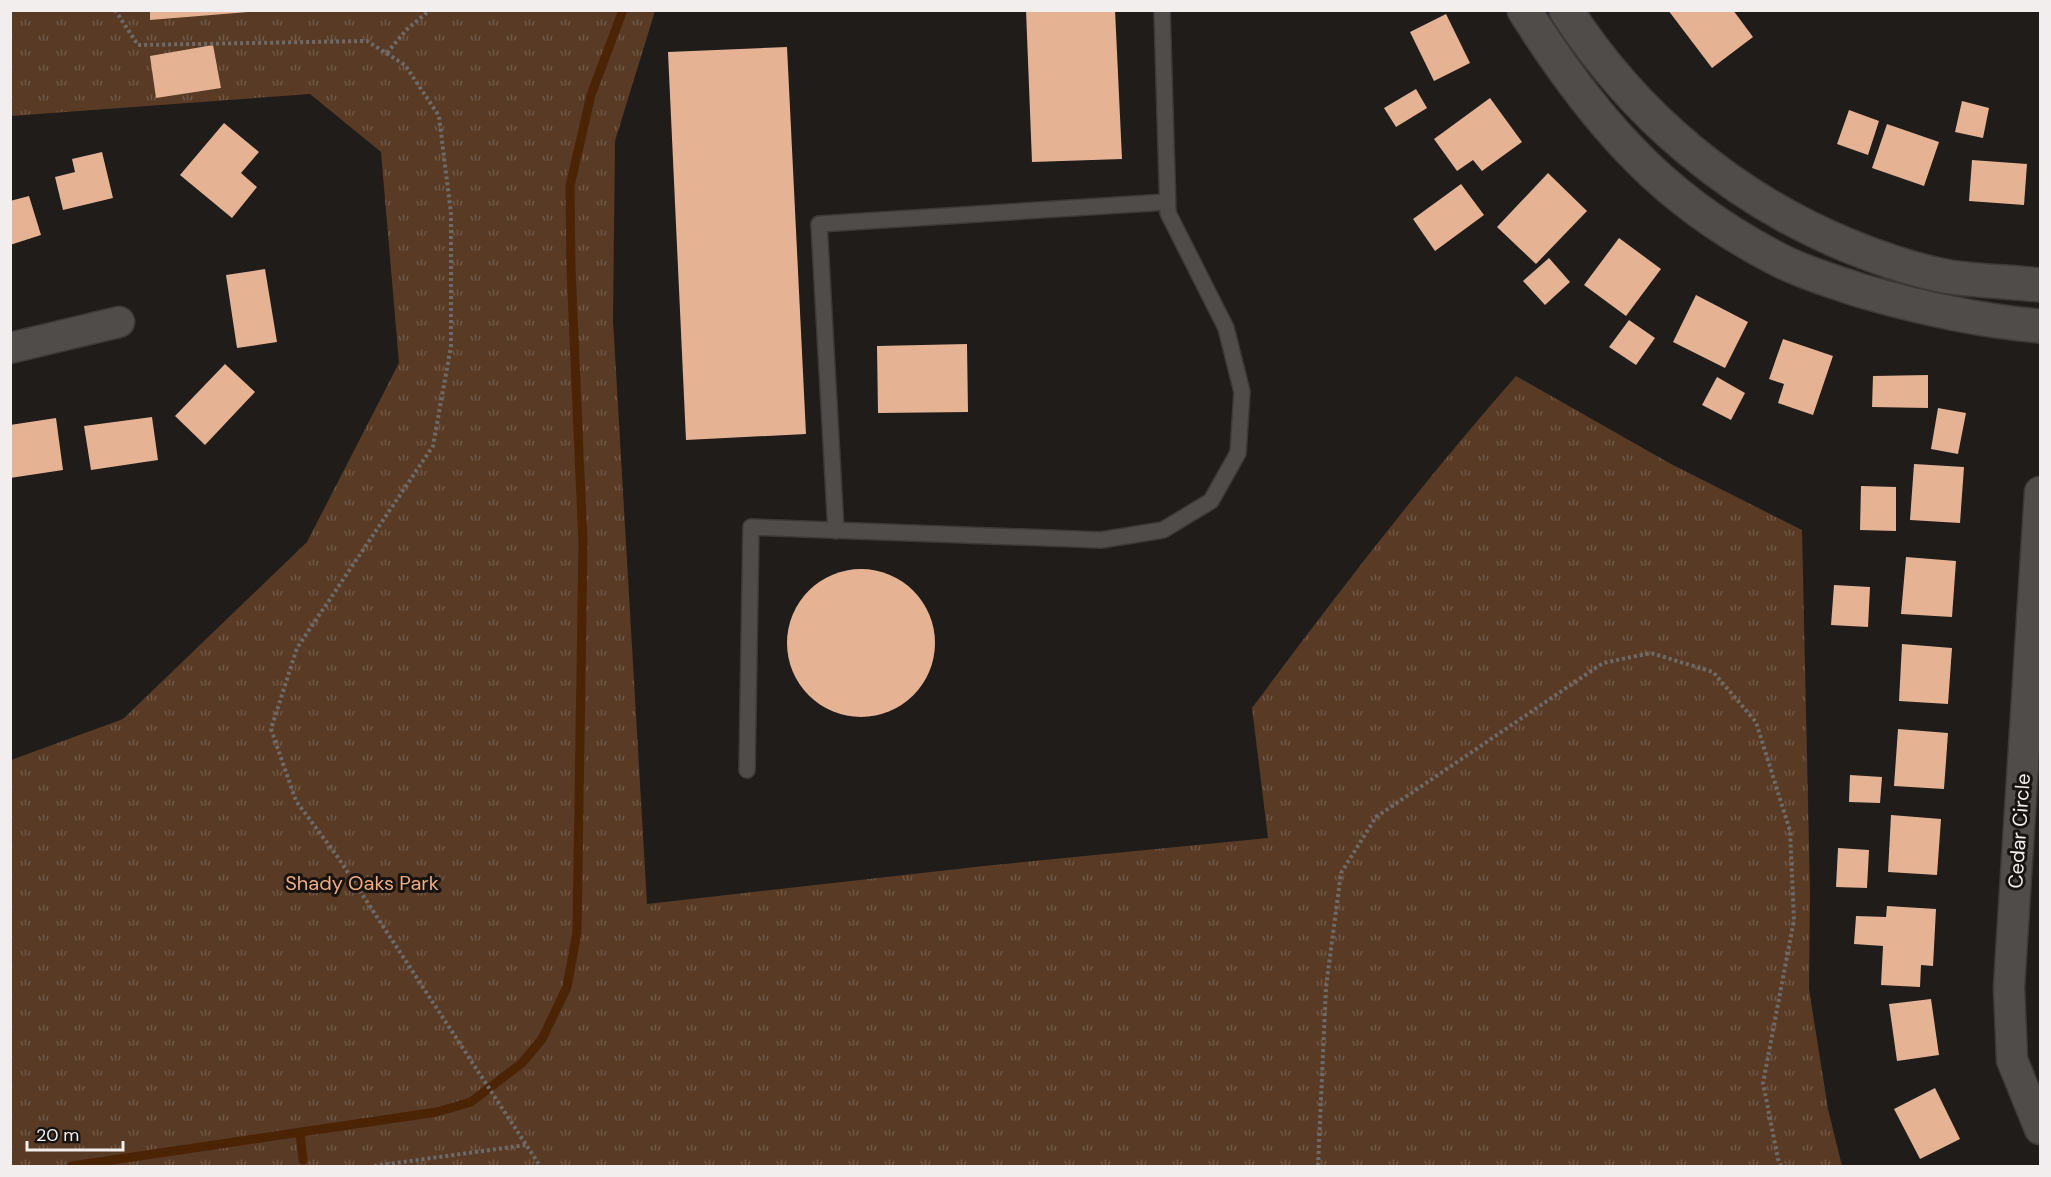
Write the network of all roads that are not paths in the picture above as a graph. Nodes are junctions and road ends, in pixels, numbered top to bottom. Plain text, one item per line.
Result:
1 (1162, 10) edge
2 (1524, 10) edge
3 (1566, 10) edge
4 (1167, 202) junction
5 (2040, 285) edge
6 (119, 322) dead end
7 (2040, 326) edge
8 (10, 348) edge
9 (2040, 492) edge
10 (836, 531) junction
11 (747, 770) dead end
12 (2040, 1129) edge

1 - 4 lane
2 - 7 street
3 - 5 street
4 - 10 lane
4 - 10 lane
6 - 8 street
9 - 12 street, Cedar Circle
10 - 11 lane

